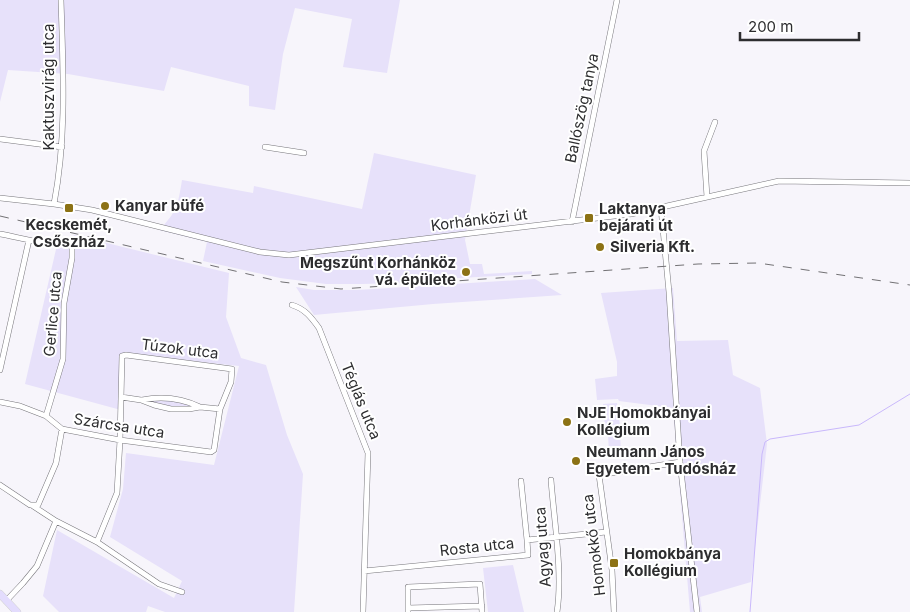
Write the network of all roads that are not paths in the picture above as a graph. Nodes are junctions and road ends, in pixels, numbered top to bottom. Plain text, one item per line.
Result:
1 (61, 0) edge
2 (617, 0) edge
3 (714, 122) dead end
4 (0, 140) edge
5 (62, 146) junction
6 (265, 147) dead end
7 (304, 153) dead end
8 (910, 183) edge
9 (708, 197) junction
10 (0, 198) edge
11 (54, 204) junction
12 (660, 208) junction
13 (572, 222) junction
14 (0, 234) edge
15 (29, 240) junction
16 (292, 305) dead end
17 (0, 370) edge
18 (121, 397) junction
19 (141, 400) junction
20 (0, 402) edge
21 (200, 407) junction
22 (220, 410) junction
23 (46, 416) junction
24 (62, 429) junction
25 (120, 440) junction
26 (211, 452) joint
27 (680, 462) junction
28 (550, 480) dead end
29 (521, 481) dead end
30 (0, 485) edge
31 (33, 506) junction
32 (56, 521) junction
33 (606, 532) junction
34 (556, 538) junction
35 (527, 540) junction
36 (97, 542) junction
37 (364, 571) junction
38 (182, 592) dead end
39 (0, 594) edge
40 (6, 601) junction
41 (482, 609) edge
42 (408, 610) edge
43 (17, 612) edge
44 (363, 612) edge
45 (557, 612) edge
46 (614, 612) edge
47 (697, 612) edge

1 - 5 street, Kaktuszvirág utca
2 - 13 street, Ballószög tanya
3 - 9 street
4 - 5 street
5 - 11 street, Kaktuszvirág utca
6 - 7 street
8 - 9 street, Korhánközi út
9 - 12 street, Korhánközi út
10 - 11 street, Korhánközi út
11 - 13 street, Korhánközi út
12 - 13 street, Korhánközi út
12 - 27 street
14 - 15 street
15 - 17 street
15 - 23 street, Gerlice utca
16 - 37 street, Téglás utca
18 - 19 street
18 - 22 street, Túzok utca
18 - 25 street, Túzok utca
19 - 21 street
19 - 21 street
20 - 23 street, Szárcsa utca
21 - 22 street
22 - 26 street, Túzok utca
23 - 24 street, Szárcsa utca
24 - 25 street, Szárcsa utca
24 - 31 street
25 - 26 street, Szárcsa utca
25 - 36 street, Túzok utca
27 - 33 street, Homokkő utca
27 - 47 street
28 - 34 street, Agyag utca
29 - 35 street
30 - 31 street
31 - 32 street
32 - 36 street
32 - 40 street
33 - 34 street, Rosta utca
33 - 46 street, Homokkő utca
34 - 35 street, Rosta utca
34 - 45 street, Agyag utca
35 - 37 street, Rosta utca
36 - 38 street
37 - 44 street, Téglás utca
39 - 40 main road
40 - 43 main road
41 - 42 street
41 - 42 street

